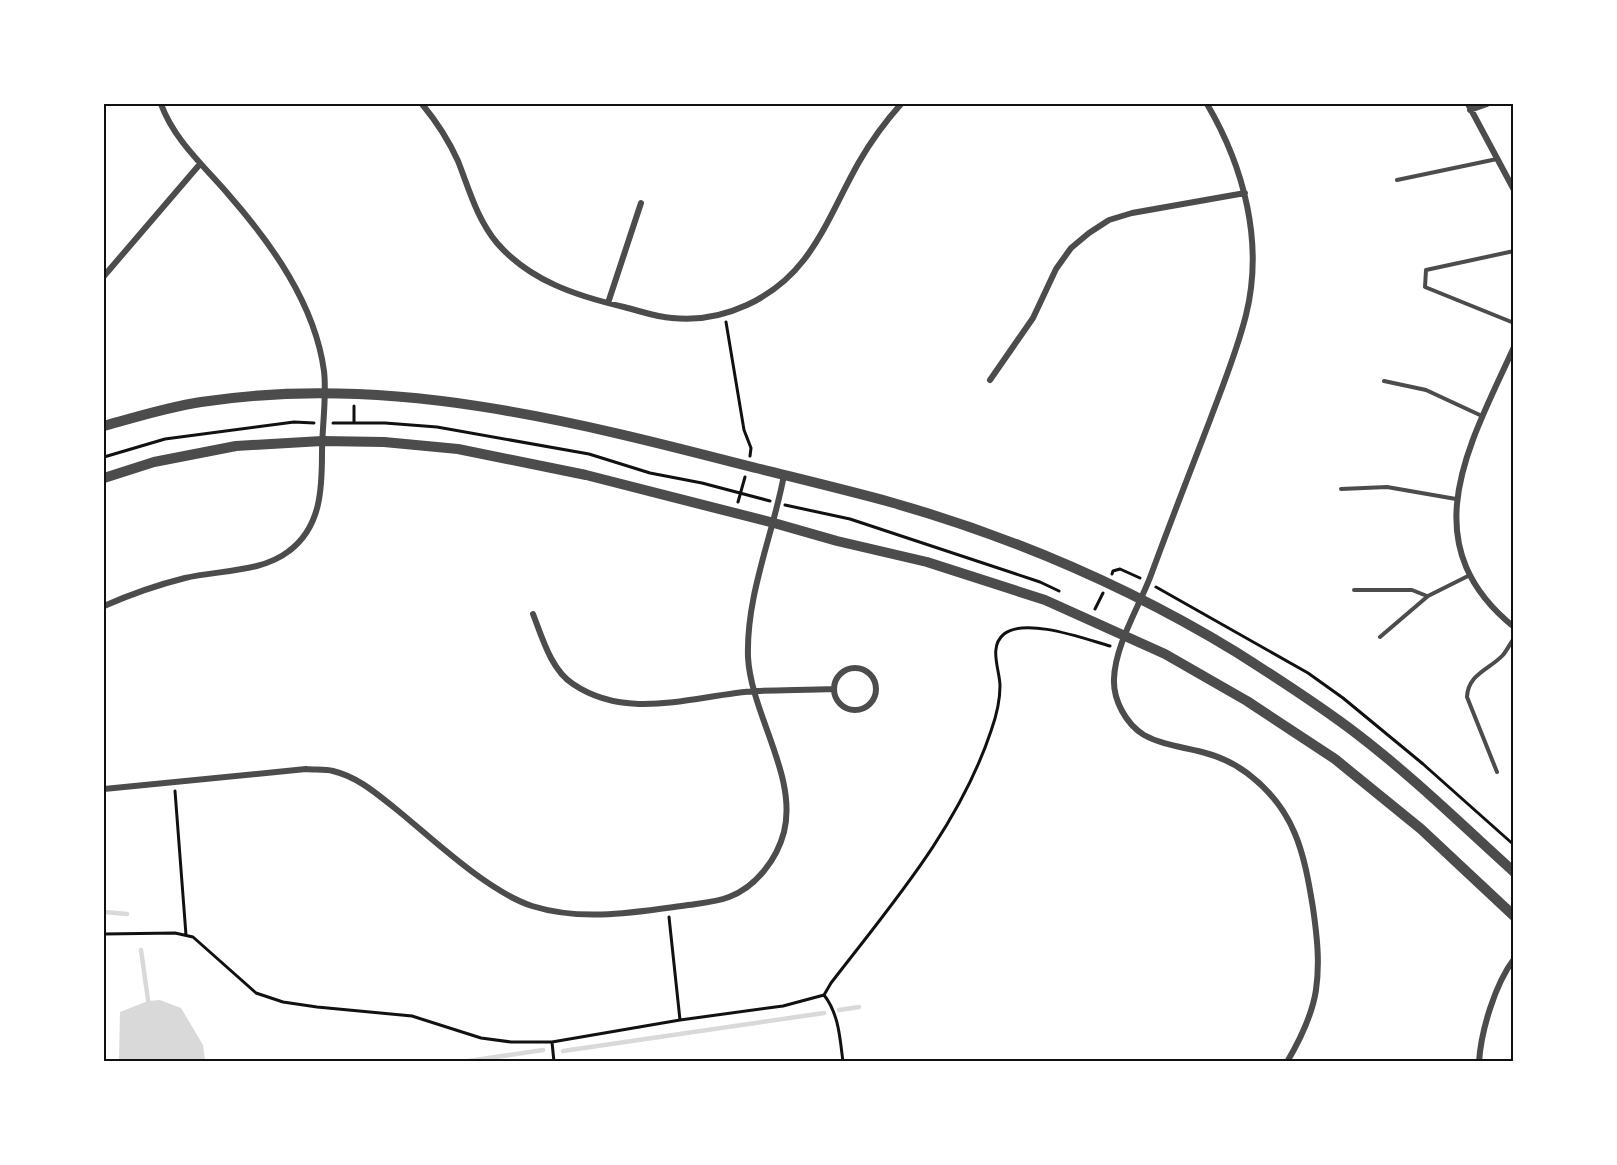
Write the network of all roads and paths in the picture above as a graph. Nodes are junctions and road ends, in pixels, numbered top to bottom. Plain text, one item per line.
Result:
1 (161, 104) edge
2 (422, 104) edge
3 (901, 104) edge
4 (1207, 104) edge
5 (1487, 104) edge
6 (1469, 106) edge
7 (1497, 159) junction
8 (200, 164) junction
9 (1397, 180) dead end
10 (1514, 190) edge
11 (1245, 193) junction
12 (641, 203) dead end
13 (1514, 251) edge
14 (104, 276) edge
15 (608, 303) junction
16 (724, 314) junction
17 (1514, 323) edge
18 (1514, 347) edge
19 (990, 380) dead end
20 (1384, 381) dead end
21 (324, 392) junction
22 (355, 394) junction
23 (1482, 416) junction
24 (104, 426) edge
25 (322, 441) junction
26 (354, 442) junction
27 (748, 466) junction
28 (784, 475) junction
29 (104, 478) edge
30 (1341, 489) dead end
31 (740, 494) dead end
32 (1456, 500) junction
33 (774, 522) junction
34 (1113, 571) dead end
35 (1468, 576) junction
36 (1107, 584) junction
37 (1354, 590) dead end
38 (1428, 596) junction
39 (1141, 600) junction
40 (104, 606) edge
41 (533, 614) dead end
42 (1090, 620) junction
43 (1514, 627) edge
44 (1126, 636) junction
45 (1380, 637) dead end
46 (1082, 638) dead end
47 (1514, 638) edge
48 (834, 689) junction
49 (754, 691) junction
50 (1497, 772) dead end
51 (175, 783) junction
52 (104, 789) edge
53 (1514, 872) edge
54 (668, 908) junction
55 (1514, 916) edge
56 (186, 935) dead end
57 (1514, 959) edge
58 (824, 995) dead end
59 (680, 1020) dead end
60 (552, 1042) dead end
61 (554, 1062) edge
62 (843, 1062) edge
63 (1287, 1062) edge
64 (1479, 1062) edge

1 - 8 street
2 - 15 street
3 - 16 street
4 - 11 street
5 - 6 street
6 - 7 street
7 - 9 lane
7 - 10 street
8 - 14 street
8 - 21 street
11 - 19 street
11 - 39 street
12 - 15 street
13 - 17 lane
15 - 16 street
16 - 27 path
18 - 23 street
20 - 23 lane
21 - 22 street
21 - 24 street
21 - 25 street
22 - 26 path
22 - 27 street
23 - 32 street
25 - 26 street
25 - 29 street
25 - 40 street
26 - 33 street
27 - 28 street
27 - 31 path
28 - 33 street
28 - 36 street
30 - 32 lane
32 - 35 street
33 - 42 street
33 - 49 street
34 - 36 path
35 - 38 lane
35 - 43 street
36 - 39 street
36 - 42 path
37 - 38 lane
38 - 45 lane
39 - 44 street
39 - 53 street
41 - 49 street
42 - 44 street
42 - 46 path
44 - 55 street
44 - 63 street
47 - 50 lane
48 - 48 street
48 - 49 street
49 - 54 street
51 - 52 street
51 - 54 street
51 - 56 path
54 - 59 path
57 - 64 street
58 - 62 path
60 - 61 path

